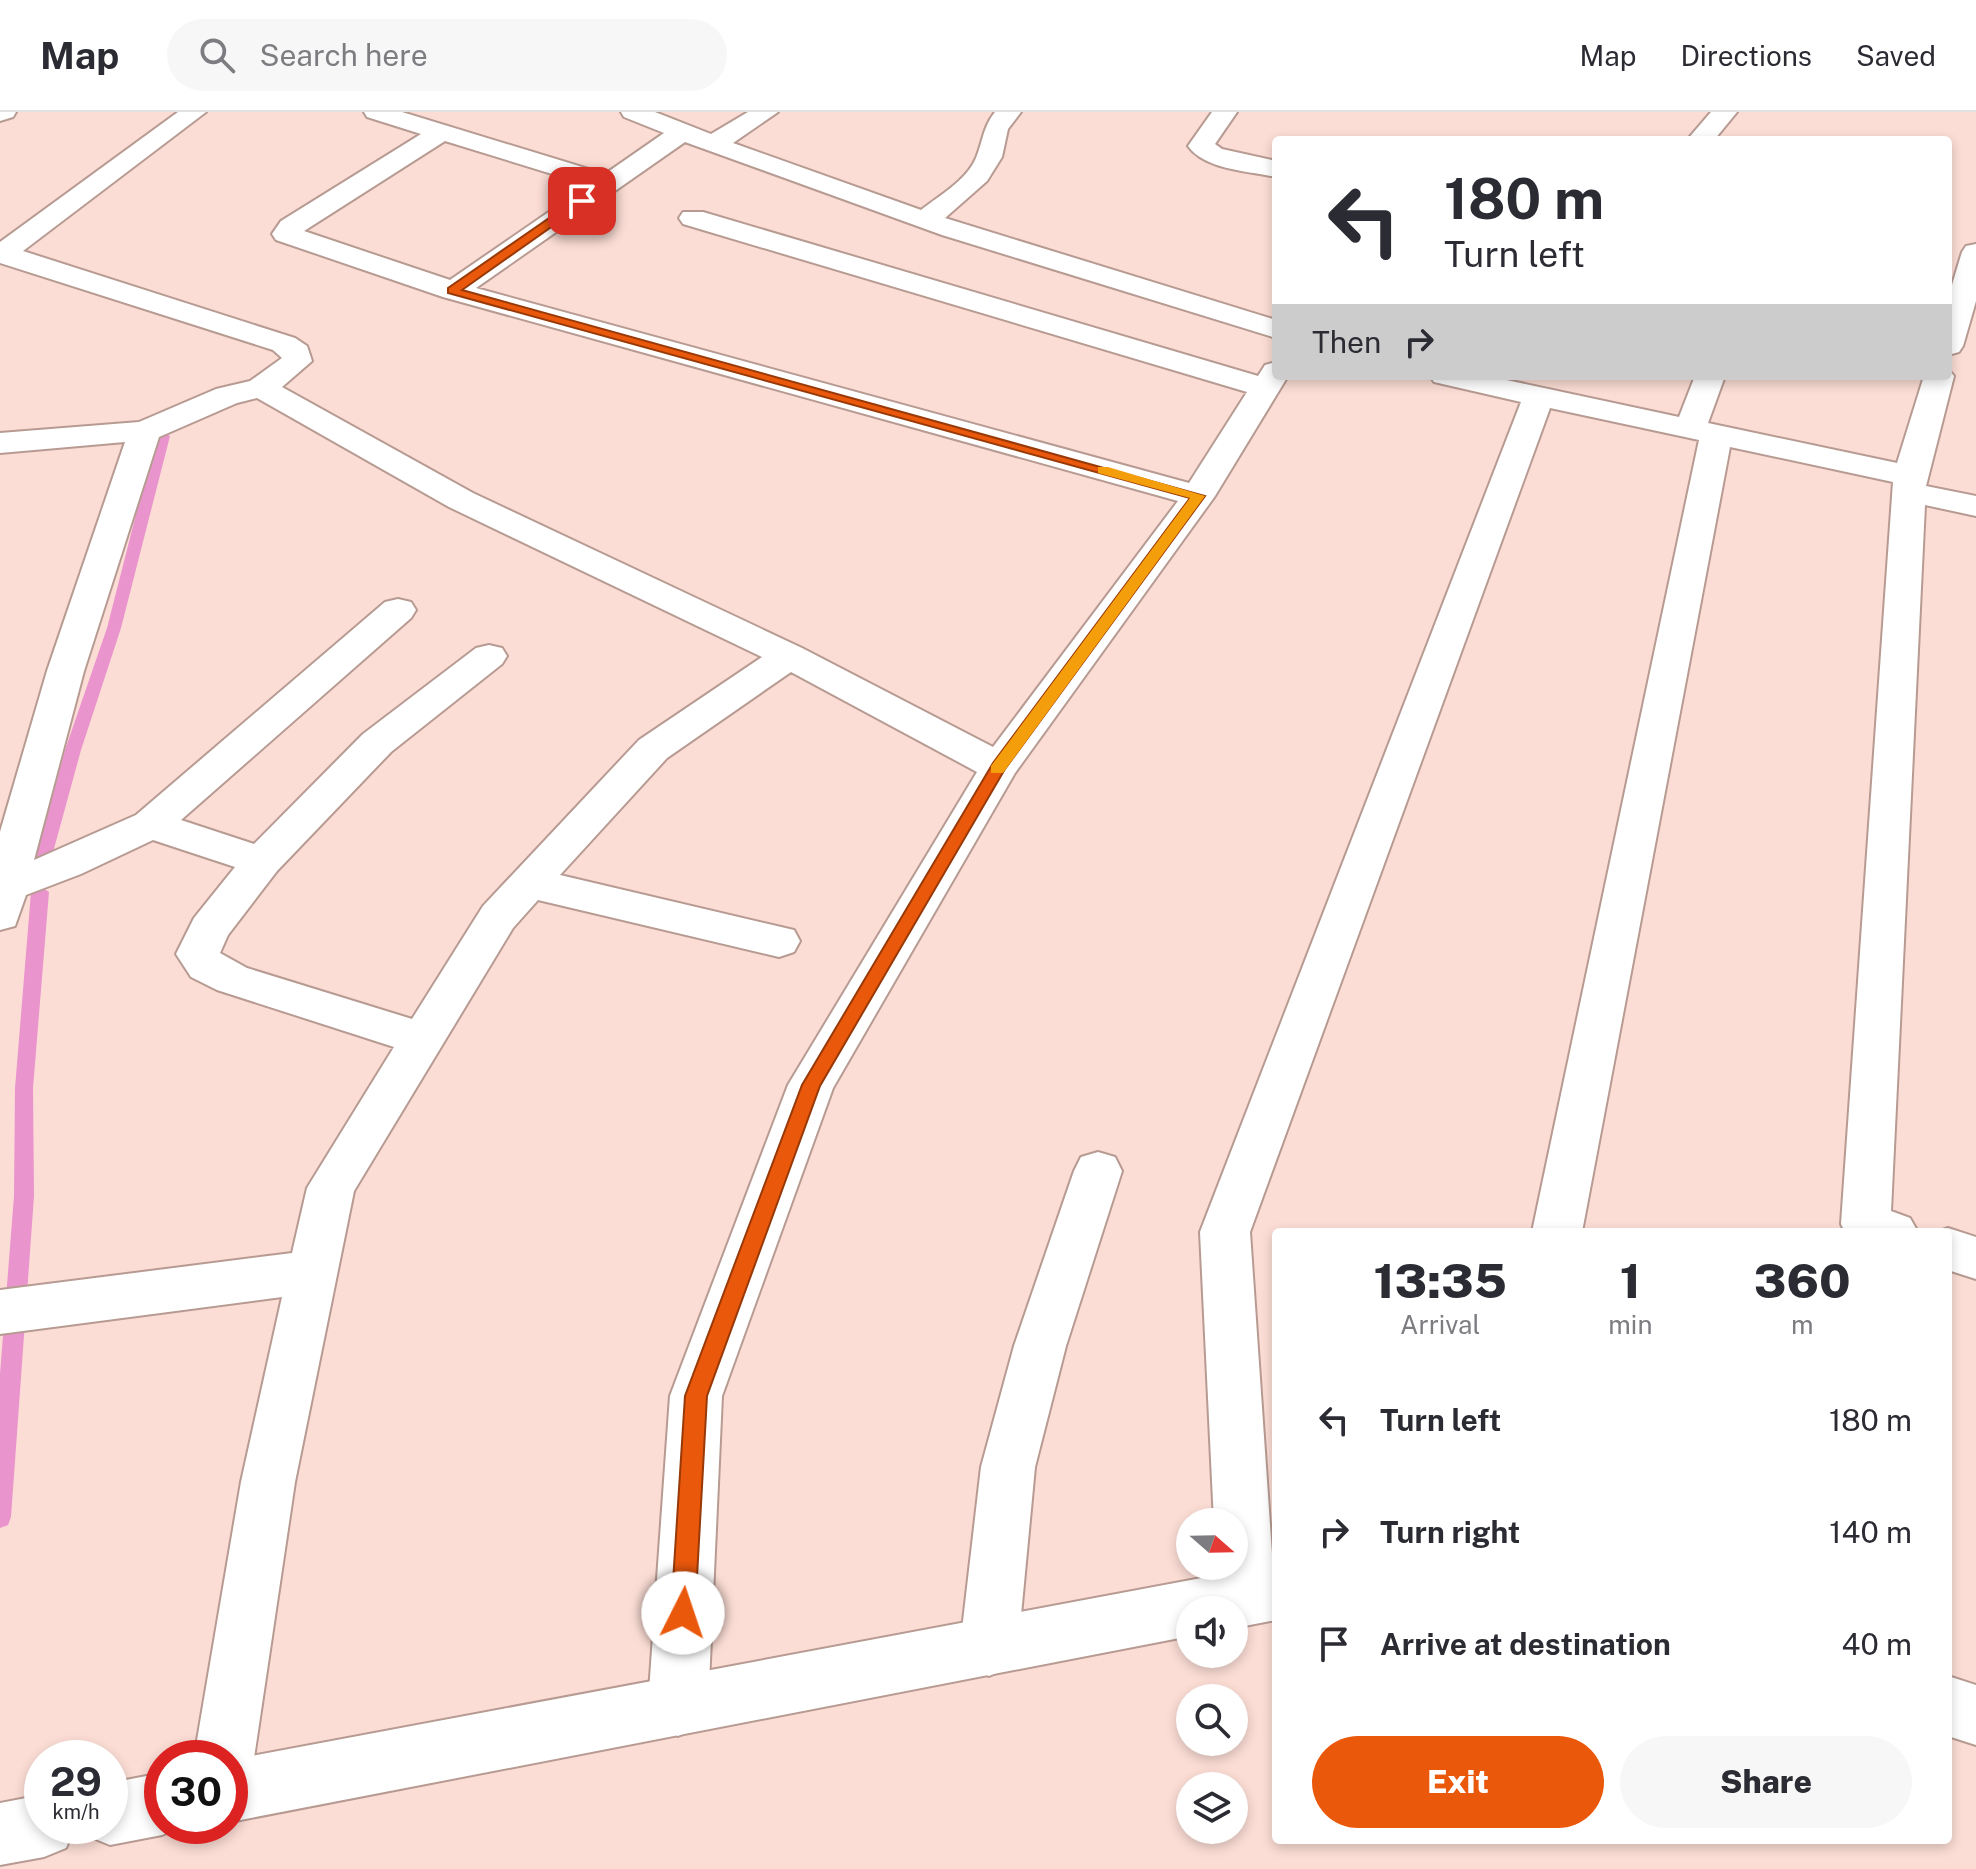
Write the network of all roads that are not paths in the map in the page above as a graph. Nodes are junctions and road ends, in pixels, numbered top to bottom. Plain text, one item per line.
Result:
1 (194, 112) edge
2 (376, 112) edge
3 (633, 112) edge
4 (766, 112) edge
5 (1009, 112) edge
6 (1225, 112) edge
7 (1725, 112) edge
8 (442, 132) junction
9 (682, 132) junction
10 (1704, 136) edge
11 (713, 144) junction
12 (1272, 168) edge
13 (608, 183) junction
14 (693, 218) dead end
15 (926, 219) junction
16 (1976, 252) edge
17 (1, 254) edge
18 (453, 291) junction
19 (1272, 328) edge
20 (1952, 333) edge
21 (1270, 380) edge
22 (1462, 380) edge
23 (1710, 380) edge
24 (1938, 380) edge
25 (261, 388) junction
26 (1538, 398) junction
27 (145, 431) junction
28 (1703, 432) junction
29 (0, 443) edge
30 (1909, 484) junction
31 (1198, 496) junction
32 (1976, 506) edge
33 (398, 610) dead end
34 (489, 656) dead end
35 (789, 656) junction
36 (999, 767) junction
37 (150, 825) junction
38 (262, 861) junction
39 (529, 883) junction
40 (2, 897) edge
41 (779, 941) dead end
42 (422, 1039) junction
43 (1098, 1171) dead end
44 (1558, 1228) edge
45 (1875, 1228) edge
46 (1952, 1250) edge
47 (1976, 1258) edge
48 (313, 1272) junction
49 (21, 1311) edge
50 (1261, 1595) edge
51 (989, 1647) junction
52 (678, 1706) junction
53 (1952, 1707) edge
54 (1976, 1715) edge
55 (227, 1740) edge
56 (248, 1788) edge
57 (24, 1830) edge
58 (0, 1834) edge

1 - 17 street
2 - 8 street
3 - 9 street
4 - 11 street
5 - 15 street
6 - 12 street
7 - 10 street
8 - 13 street
8 - 18 street
9 - 11 street
9 - 13 street
11 - 15 street
13 - 18 street
14 - 21 street
15 - 19 street
16 - 20 street
17 - 25 street
18 - 31 street
21 - 31 street
22 - 26 street
23 - 28 street
24 - 30 street
25 - 27 street
25 - 35 street
26 - 28 street
26 - 50 street
27 - 29 street
27 - 40 street
28 - 30 street
28 - 44 street
30 - 32 street
30 - 45 street
31 - 36 street
33 - 37 street
34 - 38 street
35 - 36 street
35 - 39 street
36 - 52 street
37 - 38 street
37 - 40 street
38 - 42 street
39 - 41 street
39 - 42 street
42 - 48 street
43 - 51 street
46 - 47 street
48 - 49 street
48 - 55 street
50 - 51 street
51 - 52 street
52 - 56 street
53 - 54 street
57 - 58 street

